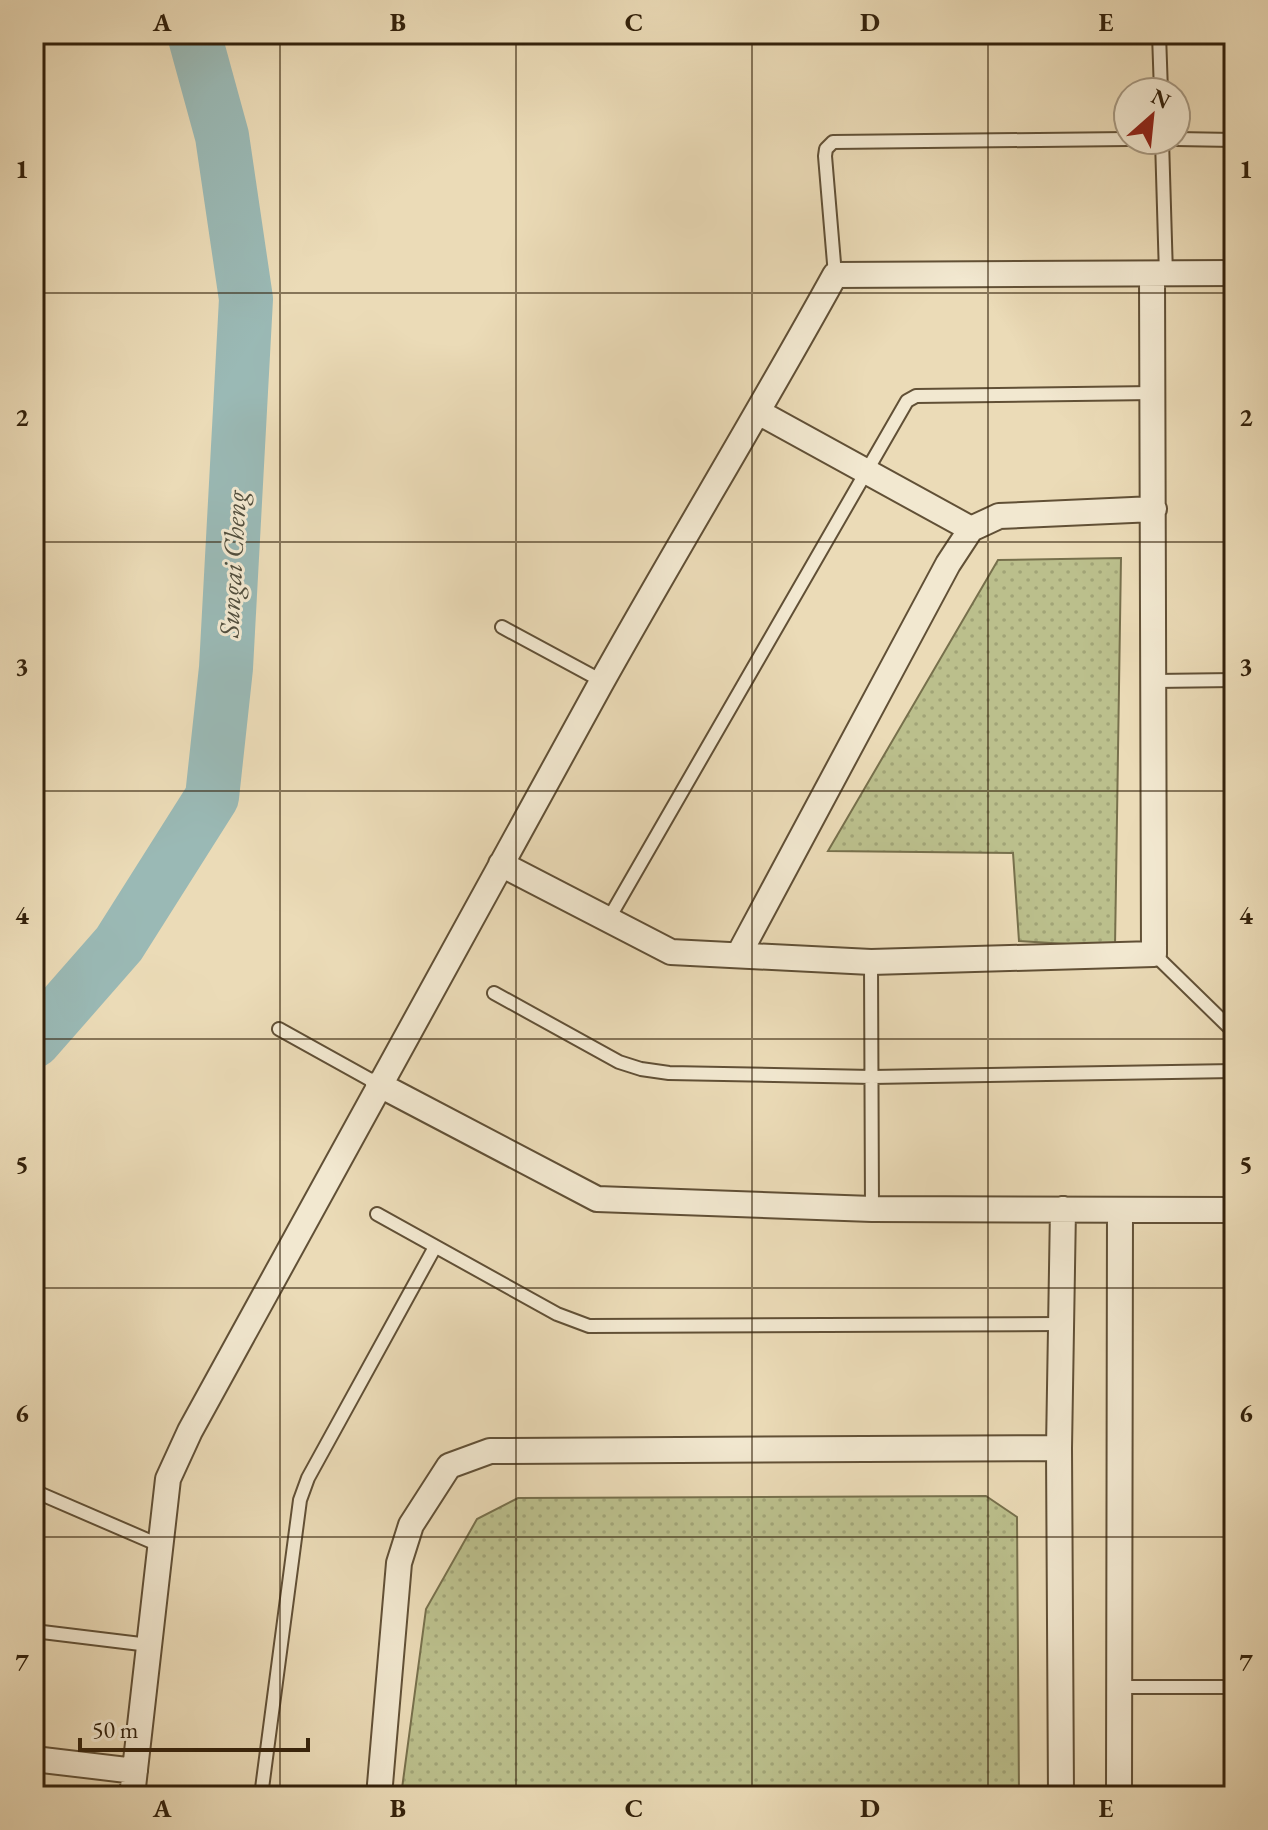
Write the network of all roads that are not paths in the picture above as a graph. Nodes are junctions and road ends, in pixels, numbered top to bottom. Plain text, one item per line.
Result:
1 (1159, 34) edge
2 (1160, 76) edge
3 (1112, 139) edge
4 (1192, 139) edge
5 (1234, 140) edge
6 (1162, 156) edge
7 (1234, 273) edge
8 (835, 275) junction
9 (1159, 275) junction
10 (1154, 393) junction
11 (760, 413) junction
12 (866, 473) junction
13 (1154, 509) junction
14 (971, 529) junction
15 (502, 627) dead end
16 (1234, 680) edge
17 (602, 681) junction
18 (1155, 681) junction
19 (501, 864) junction
20 (608, 920) junction
21 (739, 954) junction
22 (1154, 954) junction
23 (871, 962) junction
24 (494, 993) dead end
25 (279, 1029) dead end
26 (1234, 1032) edge
27 (1234, 1071) edge
28 (872, 1077) junction
29 (378, 1084) junction
30 (872, 1209) junction
31 (1063, 1209) junction
32 (1120, 1210) junction
33 (1234, 1210) edge
34 (377, 1214) dead end
35 (435, 1247) junction
36 (1060, 1324) junction
37 (1059, 1448) junction
38 (34, 1491) edge
39 (159, 1545) junction
40 (34, 1631) edge
41 (149, 1645) junction
42 (1118, 1687) junction
43 (1234, 1687) edge
44 (34, 1759) edge
45 (135, 1771) junction
46 (132, 1796) edge
47 (261, 1796) edge
48 (379, 1796) edge
49 (1061, 1796) edge
50 (1119, 1796) edge

1 - 2 lane
3 - 8 lane
4 - 5 lane
6 - 9 lane
7 - 9 street
8 - 9 street
8 - 11 street
9 - 10 street
10 - 12 lane
10 - 13 street
11 - 12 street
11 - 17 street
12 - 14 street
12 - 20 lane
13 - 14 street
13 - 18 street
14 - 21 street
15 - 17 lane
16 - 18 lane
17 - 19 street
18 - 22 street
19 - 20 street
19 - 29 street
20 - 21 street
21 - 23 street
22 - 23 street
22 - 26 lane
23 - 28 lane
24 - 28 lane
25 - 29 lane
27 - 28 lane
28 - 30 lane
29 - 30 street
29 - 39 street
30 - 31 street
31 - 32 street
31 - 36 street
32 - 33 street
32 - 42 street
34 - 35 lane
35 - 36 lane
35 - 47 lane
36 - 37 street
37 - 48 street
37 - 49 street
38 - 39 lane
39 - 41 street
40 - 41 lane
41 - 45 street
42 - 43 lane
42 - 50 street
44 - 45 street
45 - 46 street

